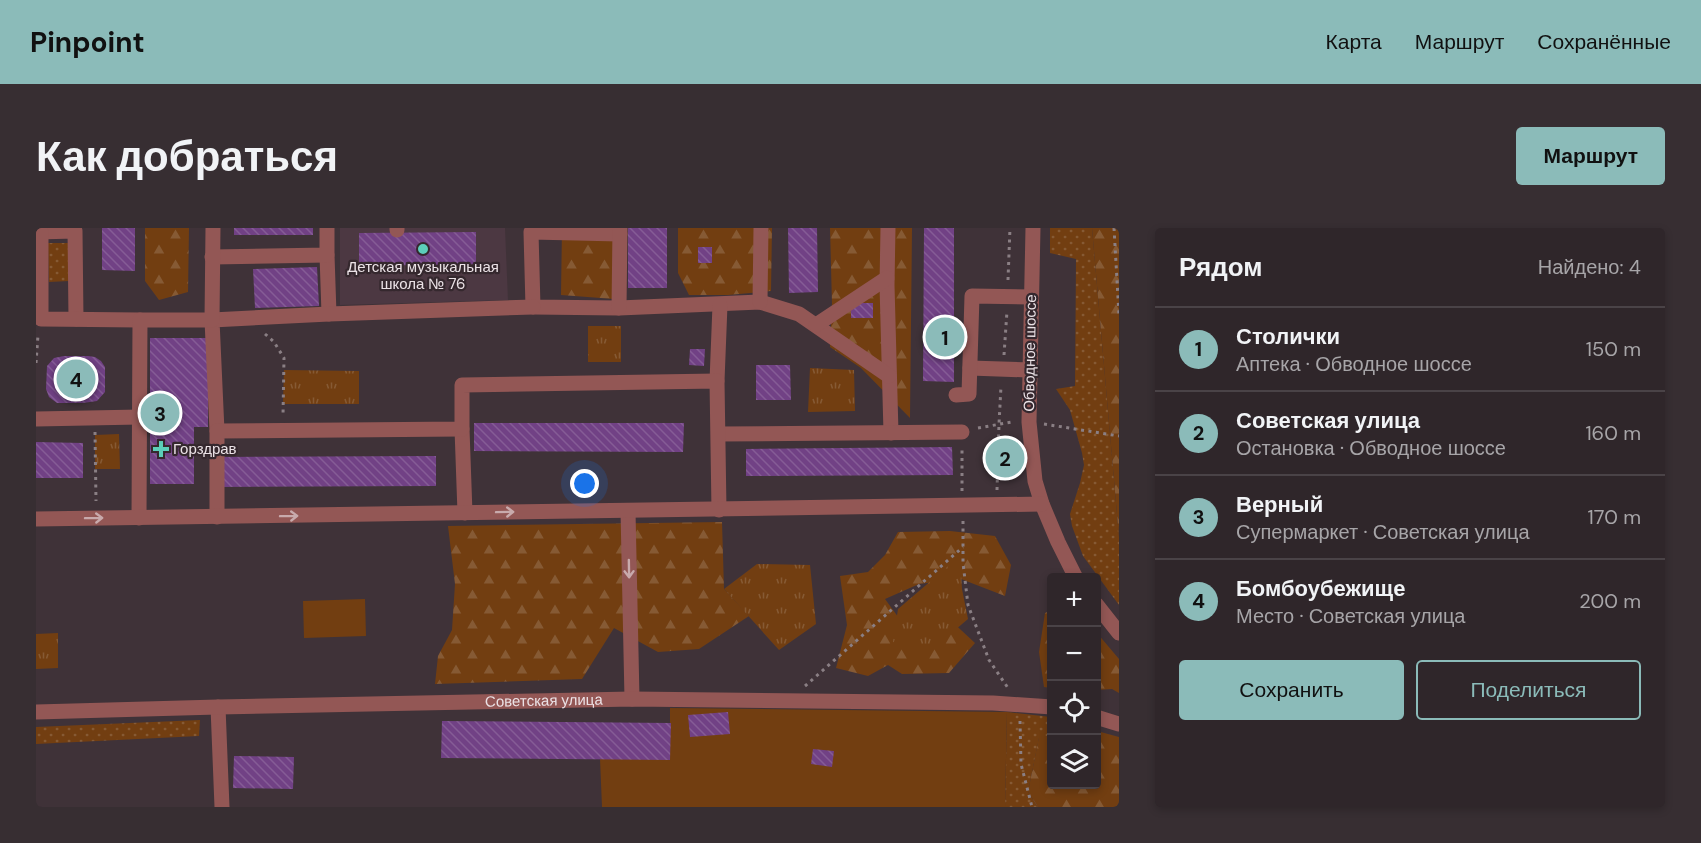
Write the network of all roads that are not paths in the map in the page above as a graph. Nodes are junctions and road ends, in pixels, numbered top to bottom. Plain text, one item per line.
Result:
1 (213, 228) edge
2 (327, 228) edge
3 (760, 228) edge
4 (888, 228) edge
5 (1033, 228) edge
6 (75, 230) edge
7 (620, 231) edge
8 (39, 232) edge
9 (327, 255) junction
10 (212, 257) junction
11 (887, 278) junction
12 (1031, 297) junction
13 (760, 302) junction
14 (720, 305) junction
15 (533, 307) junction
16 (619, 308) junction
17 (329, 314) junction
18 (76, 319) junction
19 (140, 320) junction
20 (212, 320) junction
21 (816, 325) junction
22 (970, 368) junction
23 (1029, 369) junction
24 (889, 376) junction
25 (717, 381) junction
26 (956, 395) dead end
27 (140, 417) junction
28 (36, 419) edge
29 (462, 429) junction
30 (216, 431) junction
31 (962, 432) road end
32 (891, 433) junction
33 (718, 434) junction
34 (1042, 504) junction
35 (719, 510) junction
36 (628, 511) junction
37 (465, 513) junction
38 (217, 517) junction
39 (139, 518) junction
40 (36, 519) edge
41 (1074, 573) edge
42 (1101, 610) edge
43 (1119, 633) edge
44 (632, 699) junction
45 (218, 707) junction
46 (1047, 707) edge
47 (36, 712) edge
48 (1101, 719) edge
49 (1119, 724) edge
50 (222, 807) edge

1 - 10 street
2 - 9 street
3 - 13 street
4 - 11 street
5 - 12 street, Обводное шоссе
6 - 8 street
6 - 18 street
7 - 15 street
7 - 16 street
8 - 18 street
9 - 10 street
9 - 17 street
10 - 20 street
11 - 21 street
11 - 24 street
12 - 22 street
12 - 23 street, Обводное шоссе
13 - 14 street
13 - 21 street
14 - 16 street
14 - 25 street
15 - 16 street
15 - 17 street
17 - 20 street
18 - 19 street
19 - 20 street
19 - 27 street
20 - 30 street
21 - 24 street
22 - 23 street
22 - 26 street
23 - 34 street, Обводное шоссе
24 - 32 street
25 - 29 street
25 - 33 street
27 - 28 street
27 - 39 street
29 - 30 street
29 - 37 street
30 - 38 street
31 - 32 street
32 - 33 street
33 - 35 street
34 - 35 street
34 - 41 street, Обводное шоссе
35 - 36 street
37 -> 36 street
36 -> 44 street
38 -> 37 street
38 - 39 street
40 -> 39 street
42 - 43 street
44 - 45 street, Советская улица
44 - 46 street, Советская улица
45 - 47 street, Советская улица
45 - 50 street
48 - 49 street

